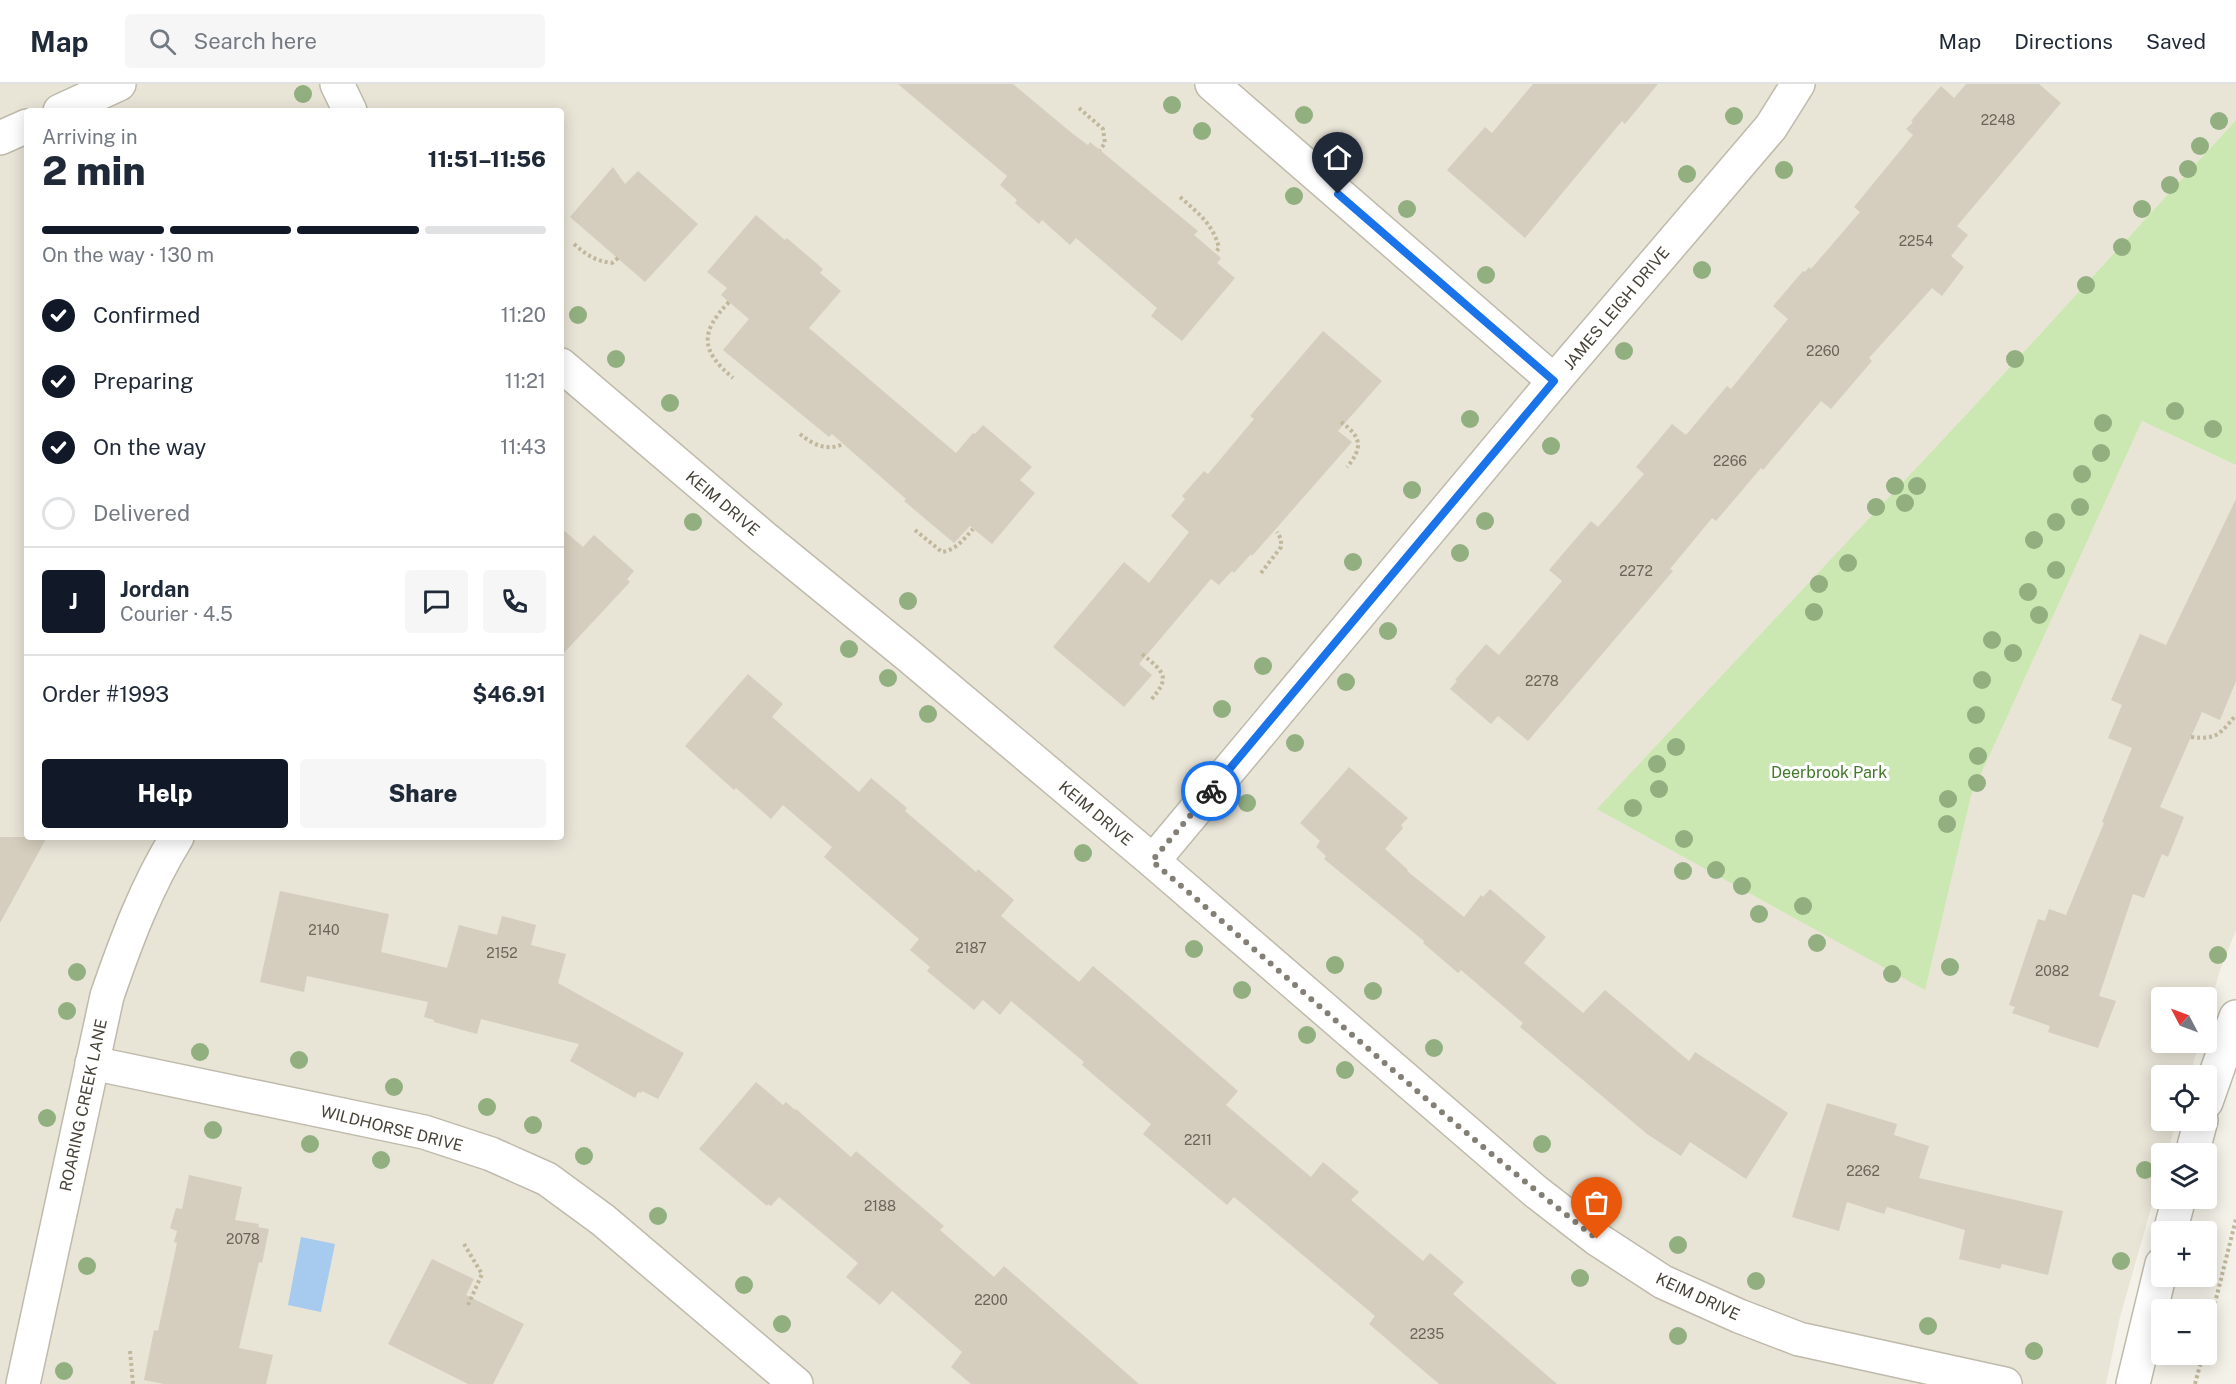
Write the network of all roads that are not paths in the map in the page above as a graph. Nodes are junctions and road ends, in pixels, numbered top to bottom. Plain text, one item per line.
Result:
1 (119, 84) edge
2 (337, 84) edge
3 (1212, 84) edge
4 (1798, 84) edge
5 (67, 108) edge
6 (349, 108) edge
7 (24, 127) edge
8 (0, 138) edge
9 (564, 370) edge
10 (1554, 381) junction
11 (175, 840) edge
12 (1152, 861) junction
13 (2236, 1017) edge
14 (92, 1063) junction
15 (2217, 1071) edge
16 (2156, 1287) edge
17 (23, 1384) edge
18 (796, 1384) edge
19 (2005, 1384) edge
20 (2133, 1384) edge

1 - 5 street
2 - 6 street
3 - 10 street
4 - 10 street, JAMES LEIGH DRIVE
7 - 8 street
9 - 12 street, KEIM DRIVE
10 - 12 street, JAMES LEIGH DRIVE
11 - 14 street, ROARING CREEK LANE
12 - 19 street, KEIM DRIVE
13 - 15 street
14 - 17 street, ROARING CREEK LANE
14 - 18 street, WILDHORSE DRIVE
16 - 20 street

